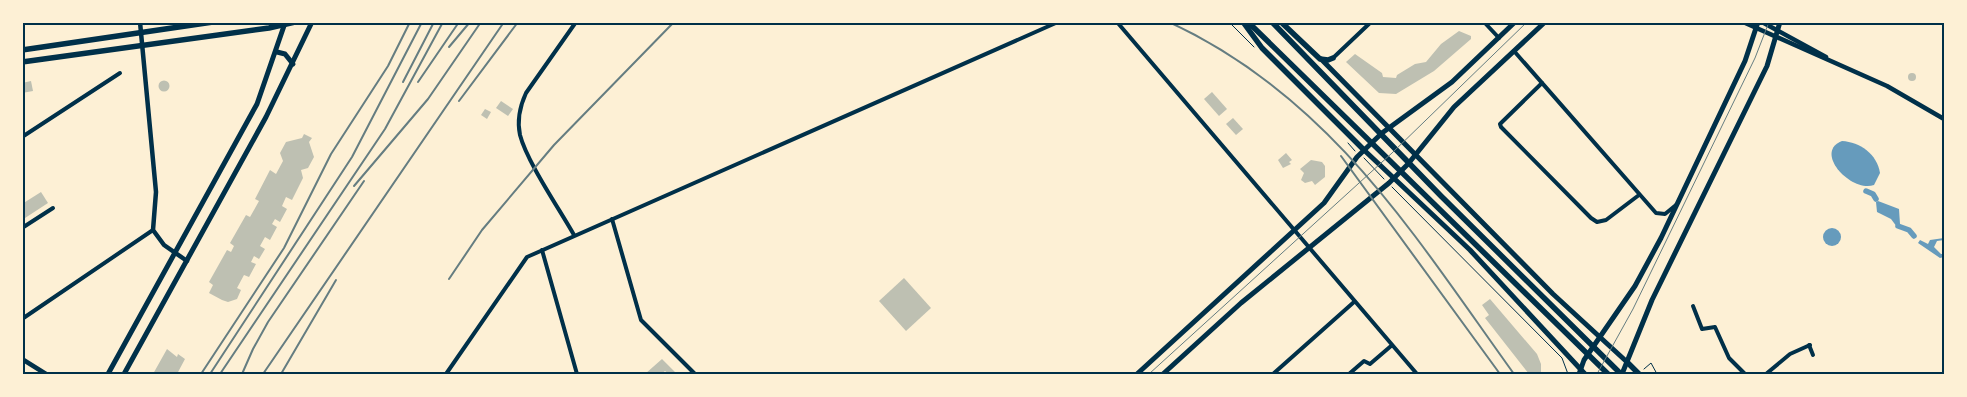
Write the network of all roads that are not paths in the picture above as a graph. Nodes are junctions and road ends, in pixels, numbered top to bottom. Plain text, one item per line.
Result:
1 (140, 22) edge
2 (213, 22) edge
3 (295, 22) edge
4 (312, 22) edge
5 (576, 22) edge
6 (1058, 22) edge
7 (1117, 22) edge
8 (1244, 22) edge
9 (1248, 22) edge
10 (1272, 22) edge
11 (1281, 22) edge
12 (1371, 22) edge
13 (1484, 22) edge
14 (1515, 22) edge
15 (1545, 22) edge
16 (1743, 22) edge
17 (1758, 22) edge
18 (1762, 22) edge
19 (1780, 22) edge
20 (285, 24) edge
21 (1756, 29) junction
22 (1778, 30) junction
23 (141, 32) junction
24 (1499, 38) junction
25 (1776, 38) junction
26 (142, 46) junction
27 (22, 50) edge
28 (1514, 51) junction
29 (277, 52) junction
30 (1333, 58) junction
31 (1320, 59) junction
32 (1829, 60) junction
33 (22, 62) edge
34 (293, 64) junction
35 (120, 73) dead end
36 (1333, 73) junction
37 (1542, 83) junction
38 (1944, 119) edge
39 (1388, 128) junction
40 (22, 138) edge
41 (1364, 150) junction
42 (1415, 155) junction
43 (1395, 178) junction
44 (1639, 195) junction
45 (1677, 204) junction
46 (53, 208) dead end
47 (612, 219) junction
48 (22, 228) edge
49 (153, 230) junction
50 (1294, 232) junction
51 (574, 235) junction
52 (1308, 248) junction
53 (542, 250) junction
54 (175, 254) junction
55 (187, 261) junction
56 (1354, 302) junction
57 (1693, 306) dead end
58 (22, 319) edge
59 (1600, 336) junction
60 (1391, 346) junction
61 (1813, 355) dead end
62 (22, 359) edge
63 (1627, 362) junction
64 (1641, 372) edge
65 (1581, 373) edge
66 (46, 374) edge
67 (108, 374) edge
68 (124, 374) edge
69 (446, 374) edge
70 (577, 374) edge
71 (695, 374) edge
72 (1137, 374) edge
73 (1163, 374) edge
74 (1273, 374) edge
75 (1349, 374) edge
76 (1417, 374) edge
77 (1608, 374) edge
78 (1621, 374) edge
79 (1745, 374) edge
80 (1766, 374) edge

1 - 23 street
2 - 23 main road
3 - 20 main road
4 - 34 main road
5 - 51 street
6 - 47 street
7 - 50 street
8 - 41 main road
9 - 77 main road
10 - 78 main road
11 - 31 main road
12 - 30 street
13 - 24 street
14 - 24 main road
15 - 28 main road
16 - 21 street
17 - 21 main road
18 - 22 street
19 - 22 main road
20 - 26 main road
20 - 29 main road
21 - 25 street
21 - 45 main road
22 - 25 main road
22 - 32 street
23 - 26 street
23 - 27 main road
24 - 39 main road
25 - 32 street
25 - 63 main road
26 - 33 main road
26 - 49 street
28 - 37 street
28 - 42 main road
29 - 34 main road
29 - 54 main road
30 - 31 main road
30 - 36 main road
31 - 36 main road
32 - 38 street
34 - 55 main road
35 - 40 street
36 - 39 main road
37 - 44 street
37 - 44 street
39 - 41 main road
39 - 42 main road
41 - 43 main road
41 - 50 main road
42 - 43 main road
42 - 59 main road
43 - 52 main road
43 - 65 main road
44 - 45 street
45 - 59 main road
46 - 48 street
47 - 51 street
47 - 71 street
49 - 54 street
49 - 58 street
50 - 52 street
50 - 72 main road
51 - 53 street
52 - 56 street
52 - 73 main road
53 - 69 street
53 - 70 street
54 - 55 street
54 - 67 main road
55 - 68 main road
56 - 60 street
56 - 74 street
57 - 79 street
59 - 63 main road
59 - 65 main road
60 - 75 street
60 - 76 street
61 - 80 street
62 - 66 street
63 - 64 main road
63 - 78 main road

